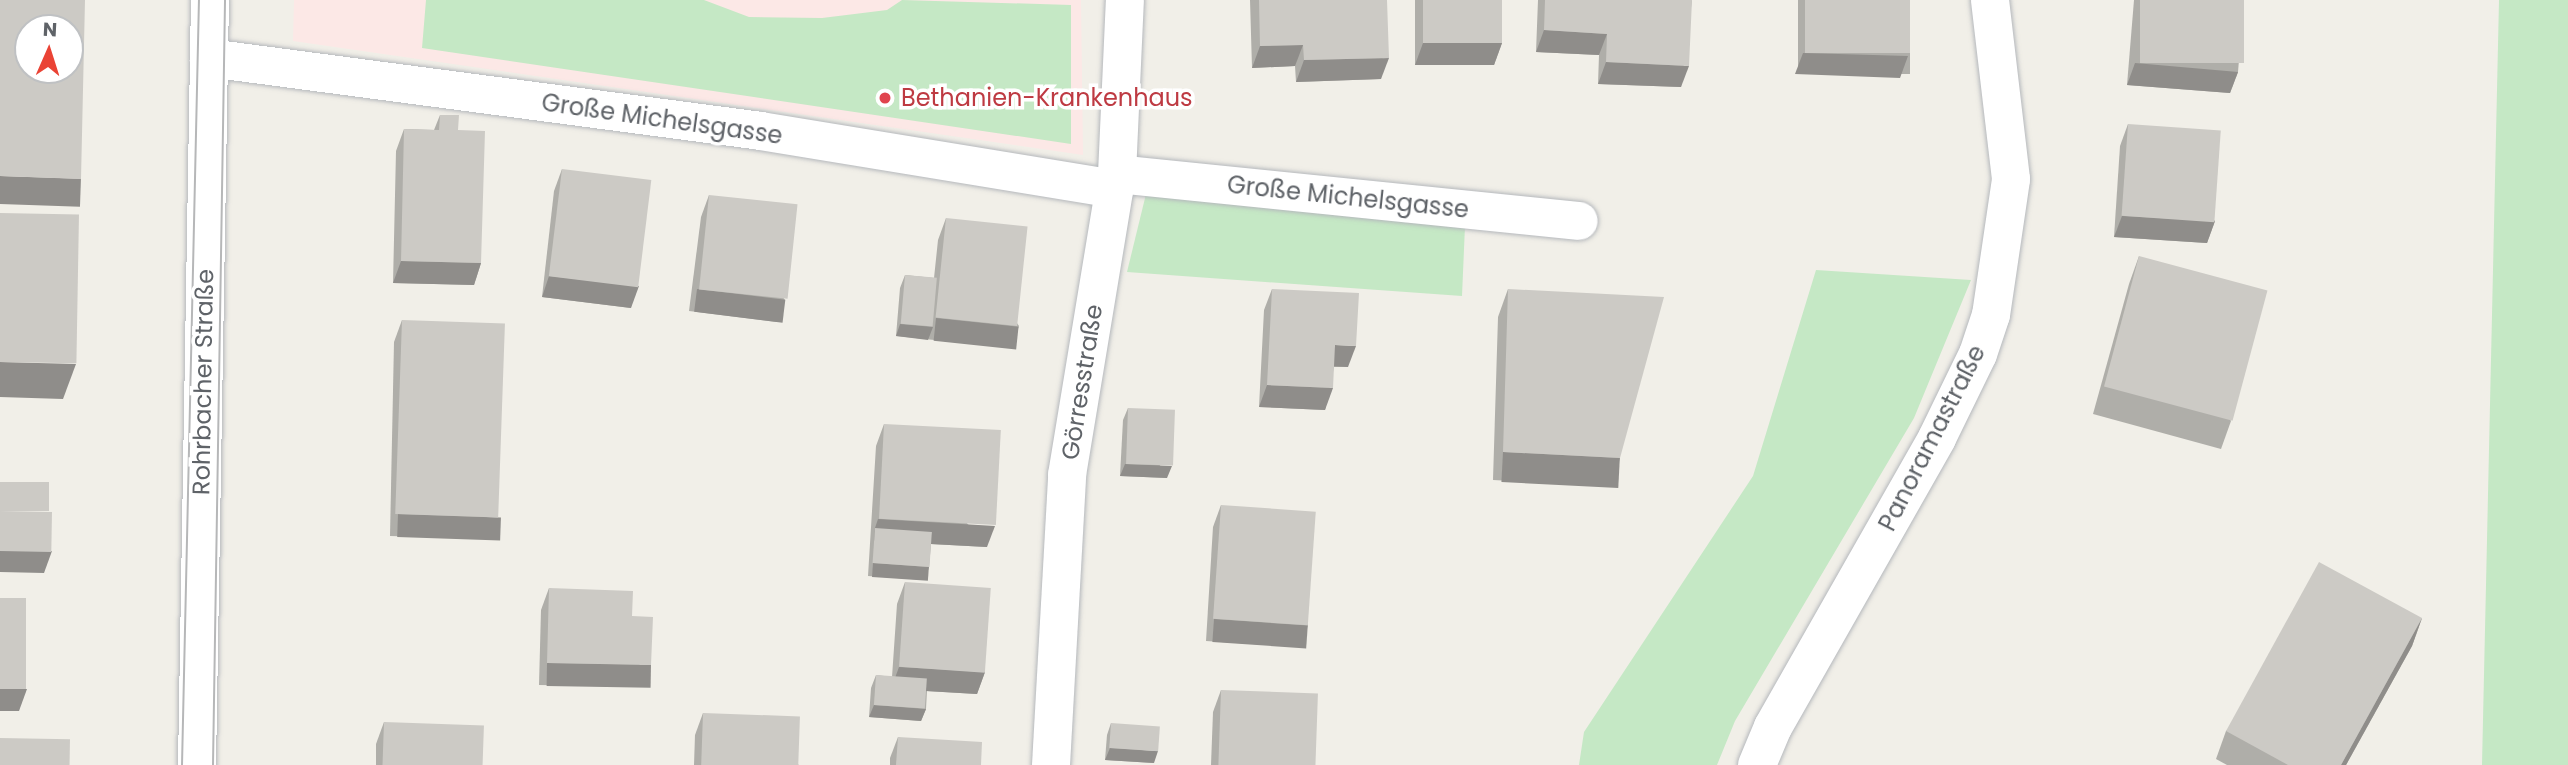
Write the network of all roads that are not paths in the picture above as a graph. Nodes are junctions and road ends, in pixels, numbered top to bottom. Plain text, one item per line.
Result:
1 (210, 0) edge
2 (1125, 0) edge
3 (1990, 0) edge
4 (209, 58) junction
5 (1115, 181) junction
6 (1579, 221) dead end
7 (197, 765) edge
8 (1051, 765) edge
9 (1757, 765) edge

1 - 4 street, Rohrbacher Straße
2 - 5 street, Görresstraße
3 - 9 street, Panoramastraße
4 - 5 street, Große Michelsgasse
4 - 7 street, Rohrbacher Straße
5 - 6 street, Große Michelsgasse
5 - 8 street, Görresstraße

